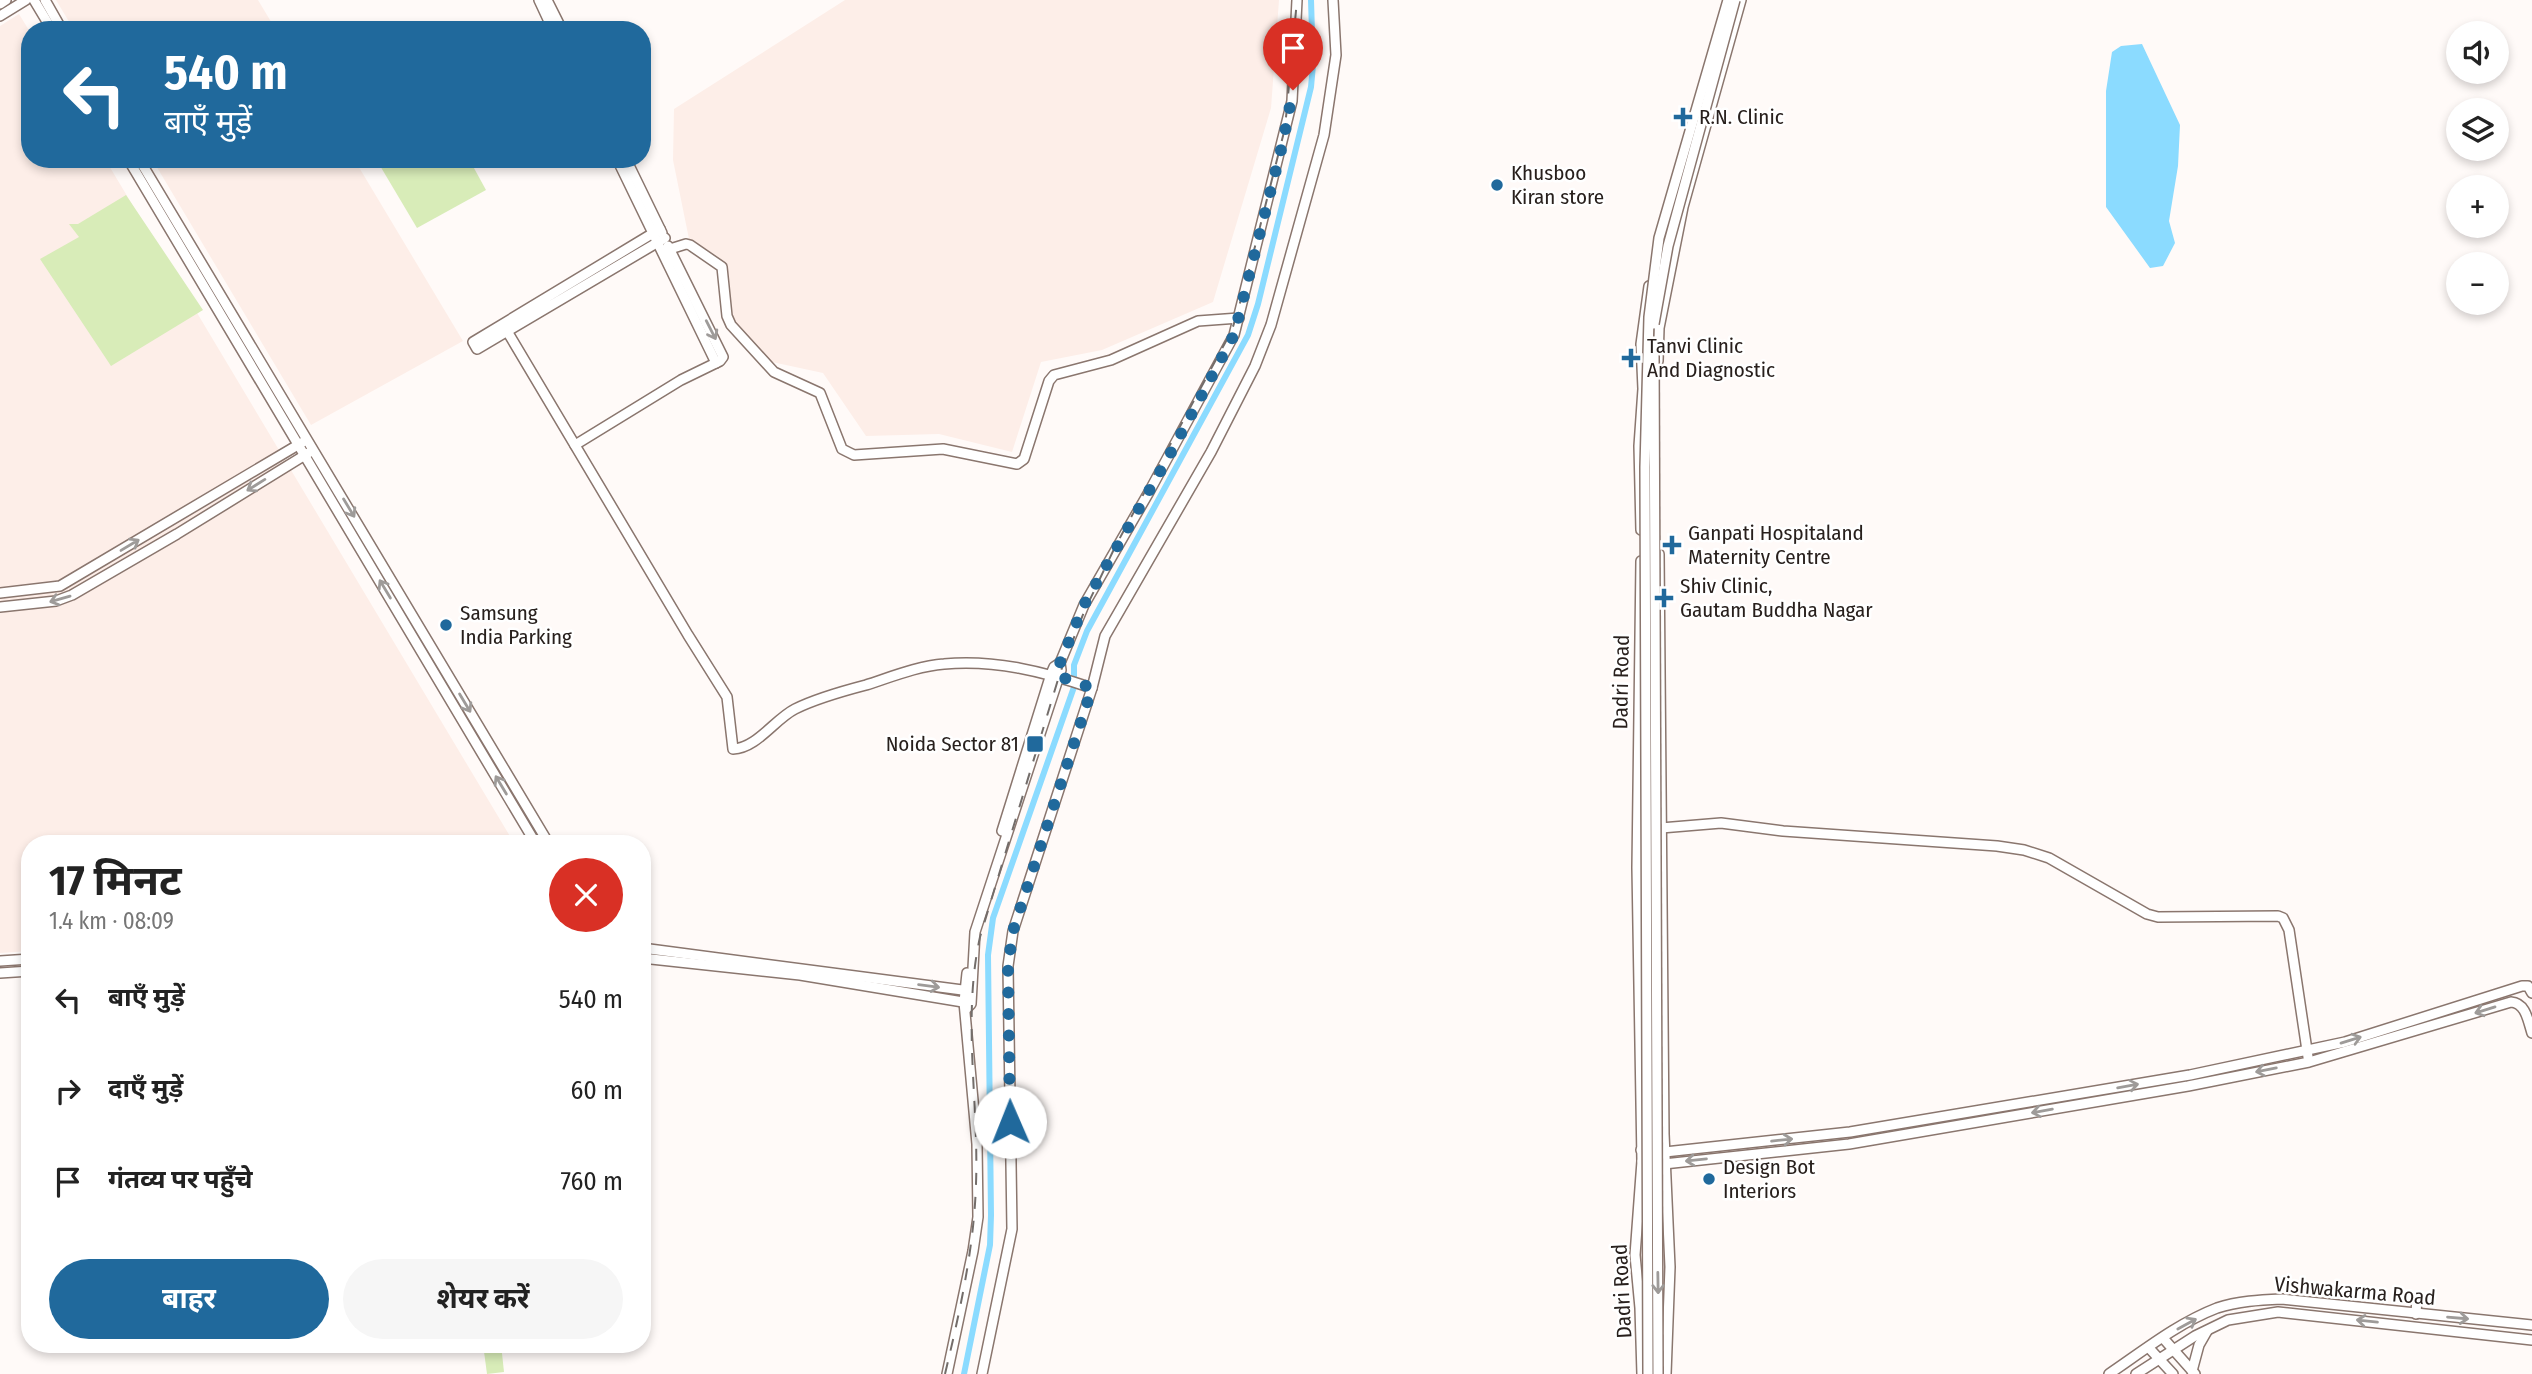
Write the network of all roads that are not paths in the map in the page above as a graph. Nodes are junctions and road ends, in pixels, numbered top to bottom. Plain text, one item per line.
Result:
1 (6, 0) edge
2 (26, 0) edge
3 (34, 0) edge
4 (45, 0) edge
5 (538, 0) edge
6 (547, 0) edge
7 (1297, 0) edge
8 (1333, 0) edge
9 (1726, 0) edge
10 (1735, 0) edge
11 (1741, 0) edge
12 (0, 4) edge
13 (0, 16) edge
14 (47, 21) edge
15 (57, 21) edge
16 (548, 21) edge
17 (558, 21) edge
18 (1695, 102) junction
19 (1712, 105) junction
20 (134, 168) edge
21 (144, 168) edge
22 (622, 168) edge
23 (630, 168) edge
24 (659, 236) junction
25 (670, 249) junction
26 (1239, 318) junction
27 (508, 331) junction
28 (716, 363) junction
29 (304, 442) junction
30 (575, 445) junction
31 (310, 452) junction
32 (0, 593) edge
33 (0, 607) edge
34 (1059, 677) junction
35 (1088, 687) junction
36 (1661, 828) junction
37 (531, 835) edge
38 (544, 835) edge
39 (651, 949) edge
40 (651, 959) edge
41 (21, 960) edge
42 (0, 961) edge
43 (21, 972) edge
44 (0, 973) edge
45 (968, 991) junction
46 (2532, 993) edge
47 (967, 1005) junction
48 (2532, 1033) edge
49 (2307, 1046) junction
50 (2309, 1062) junction
51 (1642, 1150) junction
52 (1665, 1152) junction
53 (1642, 1161) junction
54 (1664, 1164) junction
55 (2417, 1297) dead end
56 (2416, 1314) junction
57 (2532, 1325) edge
58 (2208, 1330) junction
59 (2163, 1338) junction
60 (2532, 1340) edge
61 (2148, 1348) junction
62 (2174, 1349) junction
63 (2159, 1359) junction
64 (2194, 1373) edge
65 (947, 1374) edge
66 (982, 1374) edge
67 (1642, 1374) edge
68 (1648, 1374) edge
69 (1658, 1374) edge
70 (1666, 1374) edge
71 (2109, 1374) edge
72 (2136, 1374) edge
73 (2173, 1374) edge

1 - 12 street
2 - 13 street
3 - 14 street
4 - 15 street
5 - 16 street
6 - 17 street
7 - 26 street
8 - 35 street
9 - 18 street, Dadri Road
9 - 68 street, bridge
10 -> 69 street, bridge
11 - 19 street, Dadri Road
18 - 19 street
18 - 51 street, Dadri Road
19 - 36 street, Dadri Road
20 - 29 street
21 - 29 street
22 - 24 street
23 - 24 street
24 - 25 street
24 - 27 street
24 - 27 street
24 - 28 street
25 - 26 street
25 -> 28 street
26 - 34 street
27 - 30 street
28 - 30 street
29 - 31 street
32 -> 29 street
30 - 34 street
31 -> 33 street
37 -> 31 street
31 -> 38 street
34 - 35 street
34 - 45 street
35 - 66 street
36 - 49 street
36 - 52 street, Dadri Road
39 -> 45 street
40 - 47 street
41 - 42 street
43 - 44 street
45 - 47 street
49 -> 46 street
47 - 65 street
48 -> 50 street
49 - 50 street
52 -> 49 street
50 -> 54 street
51 - 52 street
51 - 53 street, Dadri Road
52 - 54 street, Dadri Road
53 - 54 street
53 - 67 street, Dadri Road
54 - 70 street, Dadri Road
55 - 56 street
56 -> 57 street, Vishwakarma Road
59 -> 56 street, Vishwakarma Road
60 -> 58 street, Vishwakarma Road
58 - 62 street, Vishwakarma Road
58 - 64 street
59 - 61 street, Vishwakarma Road
59 - 62 street
61 - 63 street
61 - 71 street, Vishwakarma Road
62 - 63 street, Vishwakarma Road
62 - 64 street
63 - 72 street, Vishwakarma Road
63 - 73 street

